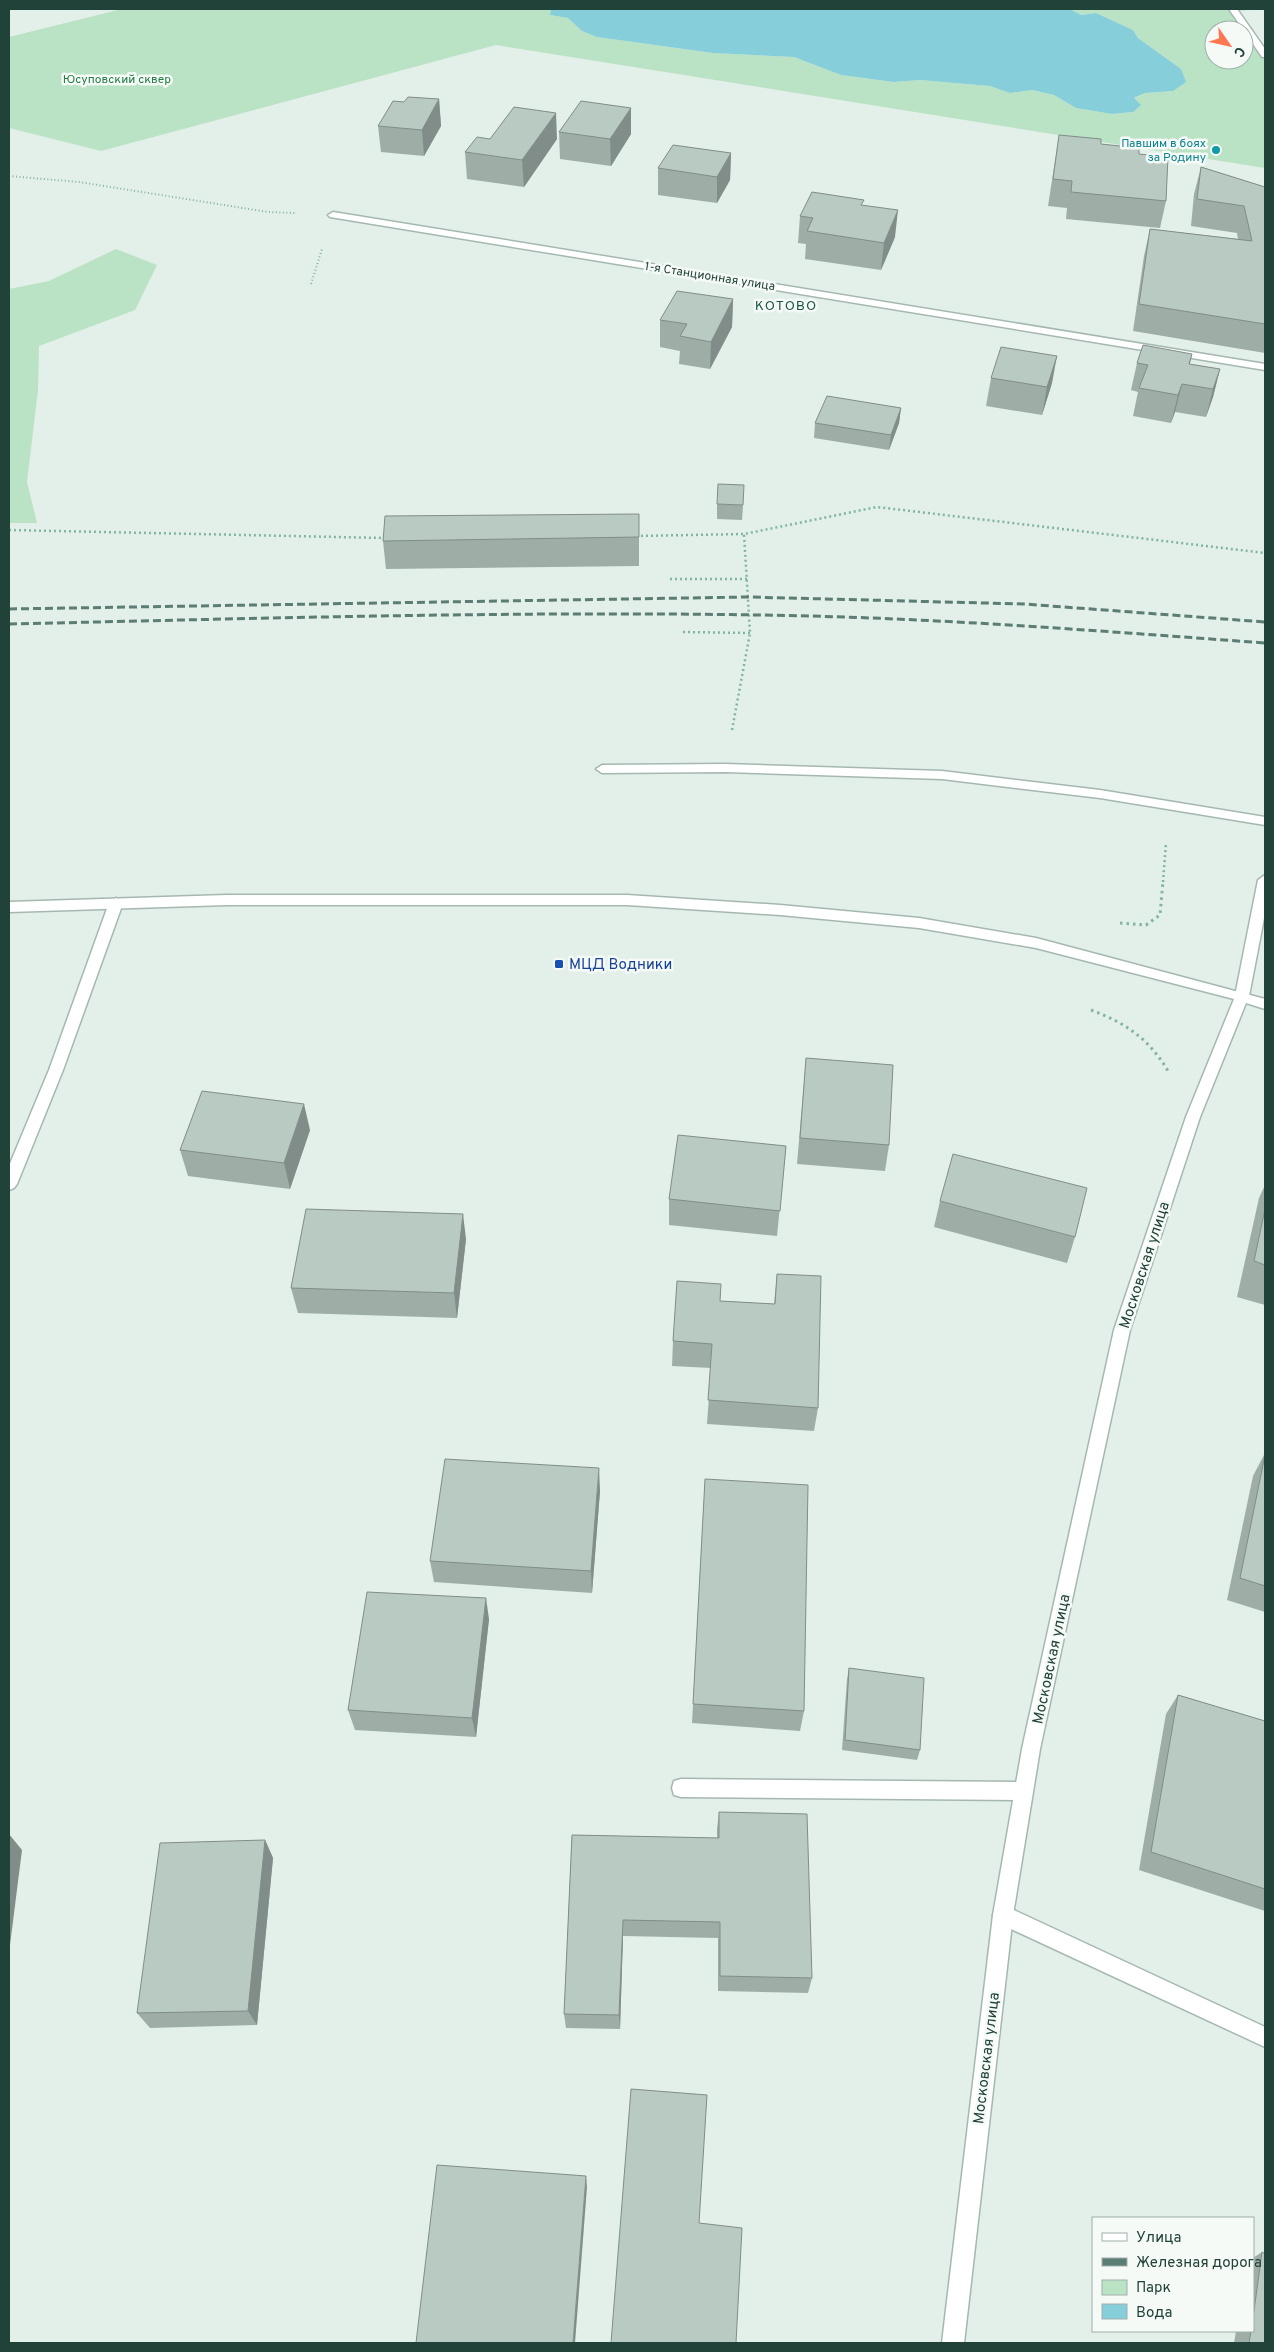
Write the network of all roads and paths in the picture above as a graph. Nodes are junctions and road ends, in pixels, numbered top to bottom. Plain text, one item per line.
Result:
1 (1234, 9) edge
2 (1265, 54) edge
3 (9, 176) edge
4 (333, 215) joint
5 (1265, 367) edge
6 (9, 530) edge
7 (744, 534) junction
8 (627, 536) edge
9 (392, 538) edge
10 (1265, 553) edge
11 (747, 579) junction
12 (670, 580) dead end
13 (683, 632) dead end
14 (750, 633) junction
15 (602, 768) dead end
16 (725, 768) junction
17 (1169, 806) junction
18 (1265, 821) edge
19 (1265, 880) edge
20 (116, 903) junction
21 (9, 907) edge
22 (1118, 922) dead end
23 (1242, 996) junction
24 (1265, 1004) edge
25 (1091, 1010) dead end
26 (1172, 1078) dead end
27 (9, 1184) edge
28 (681, 1788) dead end
29 (1023, 1791) junction
30 (1003, 1915) junction
31 (1265, 2036) edge
32 (953, 2343) edge

1 - 2 street
3 - 4 path
4 - 5 street, 1-я Станционная улица
6 - 9 path
7 - 8 path
7 - 10 path
7 - 11 path
11 - 12 path
11 - 14 path
13 - 14 path
14 - 16 path
15 - 16 street
16 - 17 street
17 - 18 street
17 - 22 path
19 - 23 street, Московская улица
20 - 21 street
20 - 23 street
20 - 27 street
23 - 24 street
23 - 29 street, Московская улица
25 - 26 path
28 - 29 street
29 - 30 street, Московская улица
30 - 31 street
30 - 32 street, Московская улица

